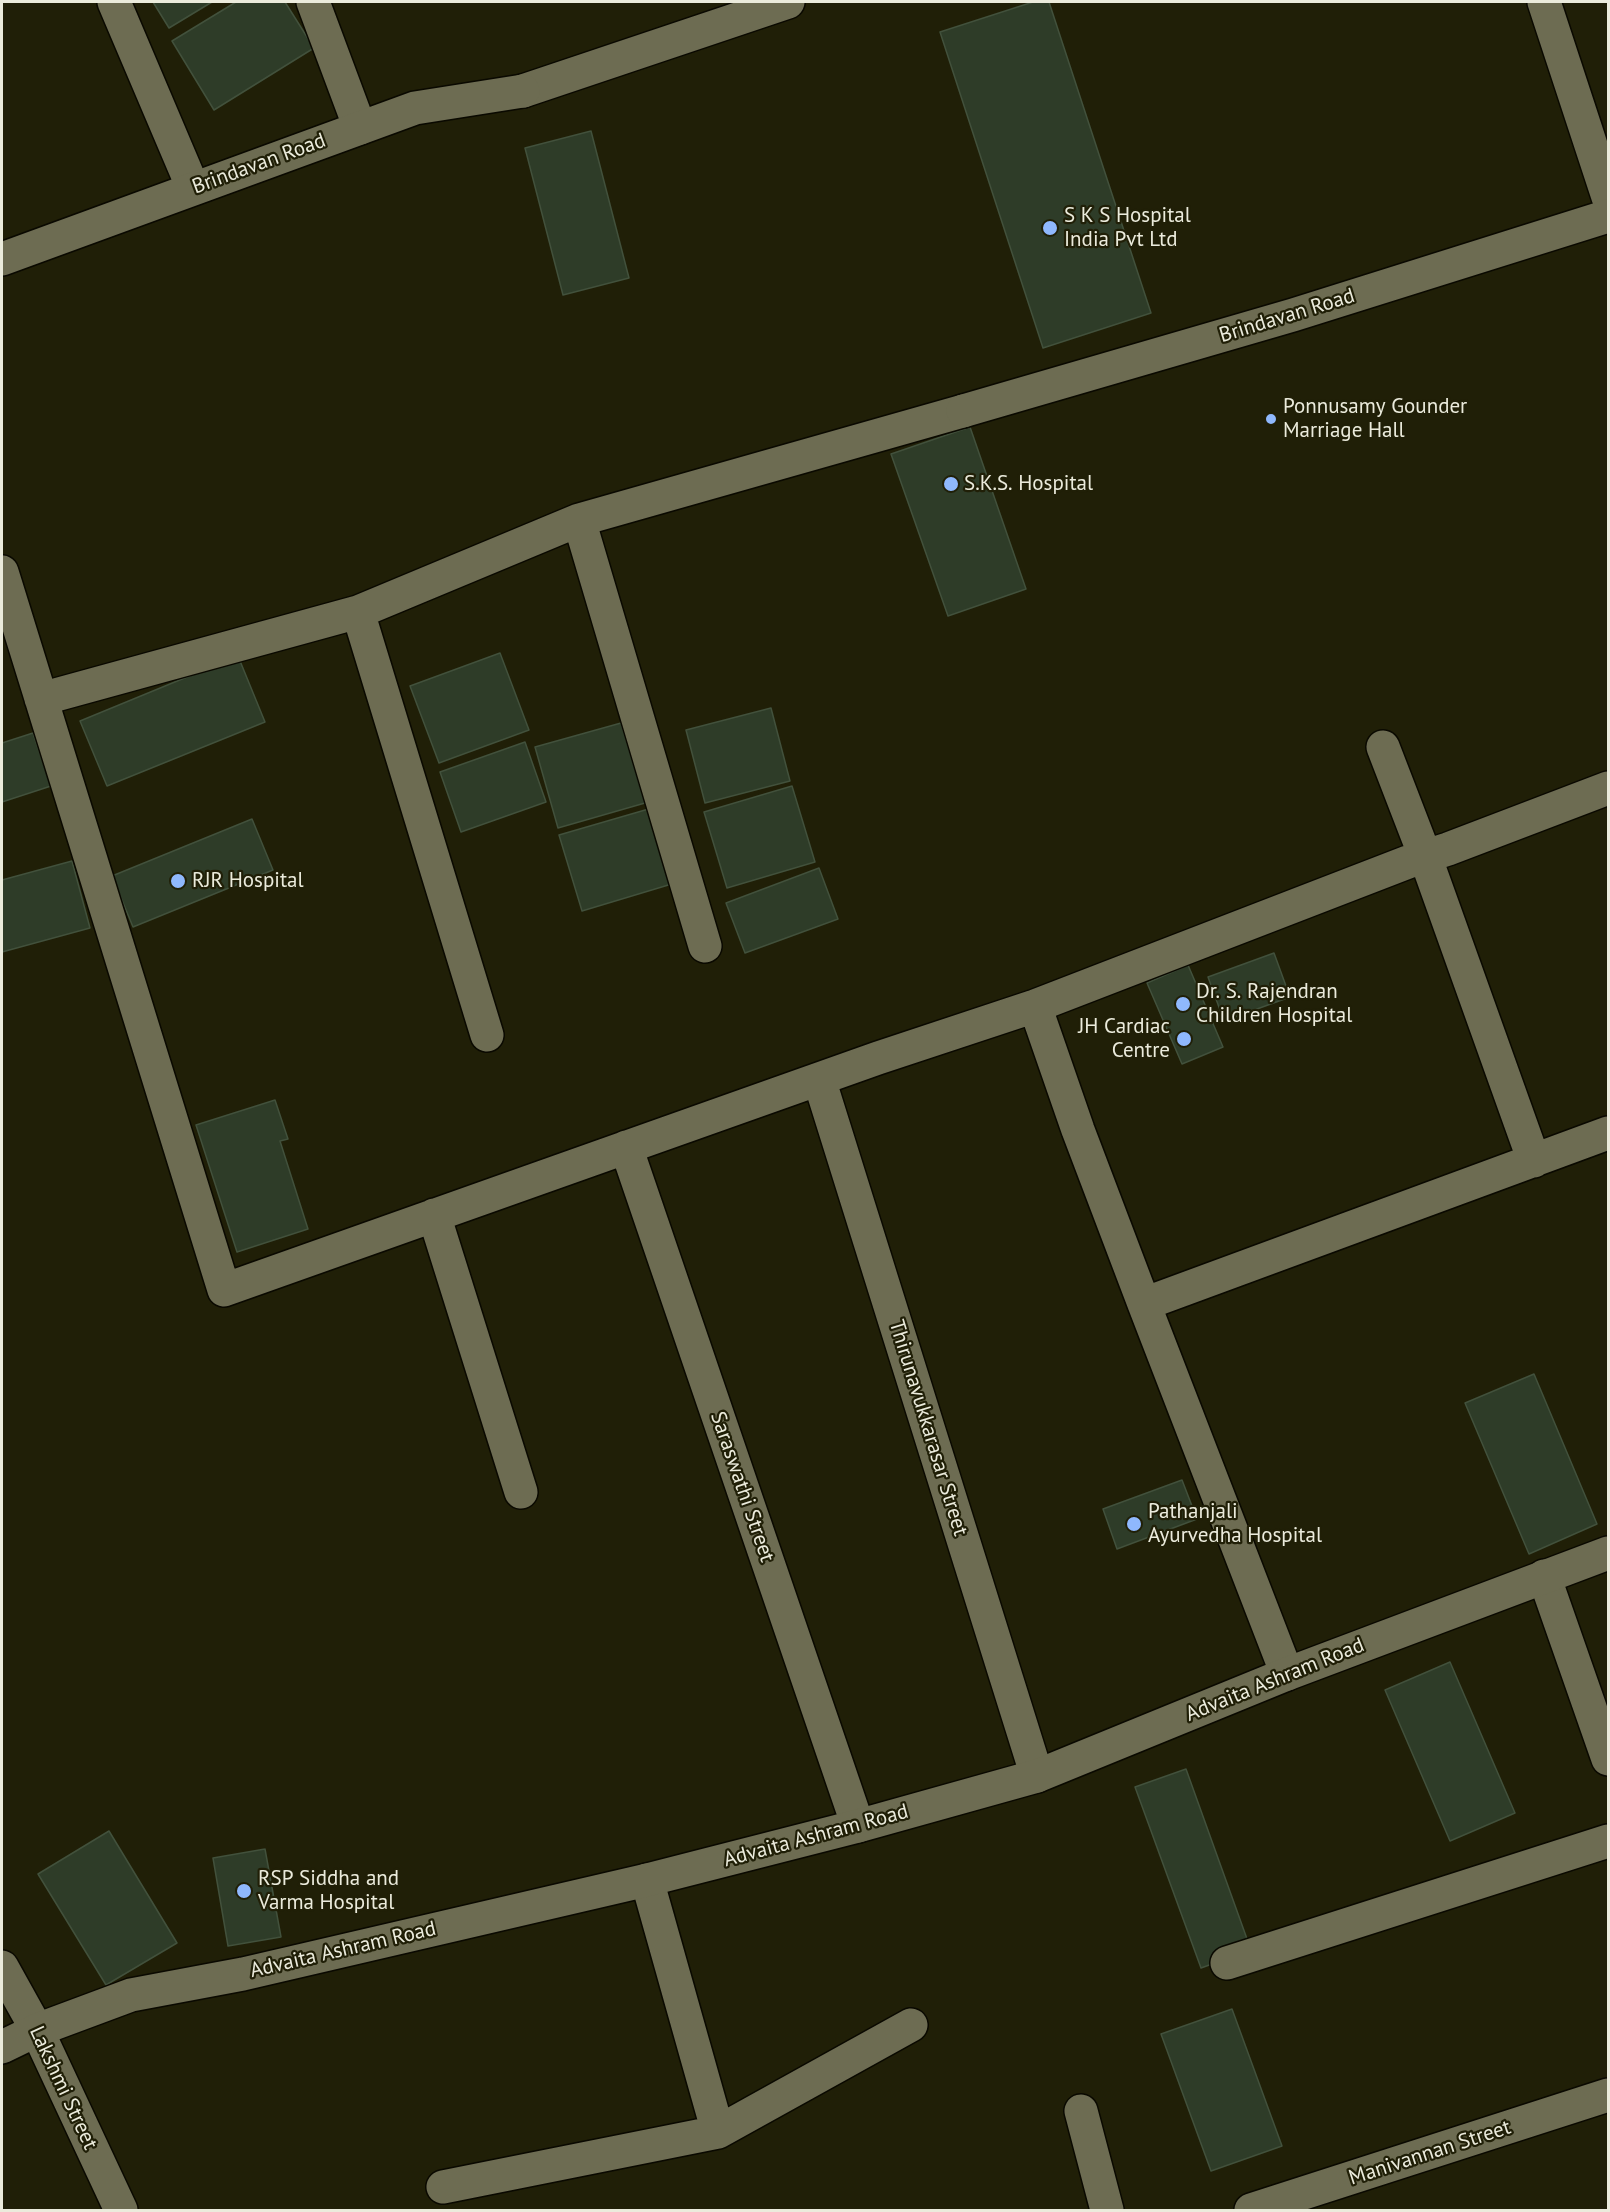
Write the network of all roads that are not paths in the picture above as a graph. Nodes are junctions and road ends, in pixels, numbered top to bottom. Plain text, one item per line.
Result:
1 (114, 2) edge
2 (313, 2) edge
3 (788, 2) edge
4 (1544, 2) edge
5 (360, 128) junction
6 (193, 188) junction
7 (1608, 197) edge
8 (1608, 216) edge
9 (2, 259) edge
10 (579, 520) junction
11 (2, 572) edge
12 (358, 612) junction
13 (41, 699) junction
14 (1383, 747) dead end
15 (1608, 788) edge
16 (1425, 856) junction
17 (705, 946) dead end
18 (1035, 1006) junction
19 (487, 1035) dead end
20 (819, 1079) junction
21 (1608, 1133) edge
22 (626, 1147) junction
23 (1534, 1161) junction
24 (435, 1215) junction
25 (1144, 1304) junction
26 (521, 1492) dead end
27 (1608, 1553) edge
28 (1544, 1576) junction
29 (1287, 1674) junction
30 (1608, 1760) edge
31 (1037, 1776) junction
32 (858, 1826) junction
33 (1608, 1841) edge
34 (647, 1880) junction
35 (1227, 1964) dead end
36 (2, 1967) edge
37 (911, 2025) dead end
38 (37, 2030) junction
39 (2, 2047) edge
40 (1608, 2095) edge
41 (1081, 2111) dead end
42 (718, 2132) junction
43 (443, 2187) dead end
44 (121, 2211) edge
45 (1107, 2211) edge
46 (1251, 2211) edge

1 - 6 street
2 - 5 street
3 - 5 street, Brindavan Road
4 - 7 street
5 - 6 street, Brindavan Road
6 - 9 street, Brindavan Road
8 - 10 street, Brindavan Road
10 - 12 street, Brindavan Road
10 - 17 street
11 - 13 street
12 - 13 street, Brindavan Road
12 - 19 street
13 - 24 street
14 - 16 street
15 - 16 street
16 - 18 street
16 - 23 street
18 - 20 street
18 - 25 street
20 - 22 street
20 - 31 street, Thirunavukkarasar Street
21 - 23 street
22 - 24 street
22 - 32 street, Saraswathi Street
23 - 25 street
24 - 26 street
25 - 29 street
27 - 28 street, Advaita Ashram Road
28 - 29 street, Advaita Ashram Road
28 - 30 street
29 - 31 street, Advaita Ashram Road
31 - 32 street, Advaita Ashram Road
32 - 34 street, Advaita Ashram Road
33 - 35 street
34 - 38 street, Advaita Ashram Road
34 - 42 street
36 - 38 street, Lakshmi Street
37 - 42 street
38 - 39 street, Advaita Ashram Road
38 - 44 street, Lakshmi Street
40 - 46 street, Manivannan Street
41 - 45 street
42 - 43 street

